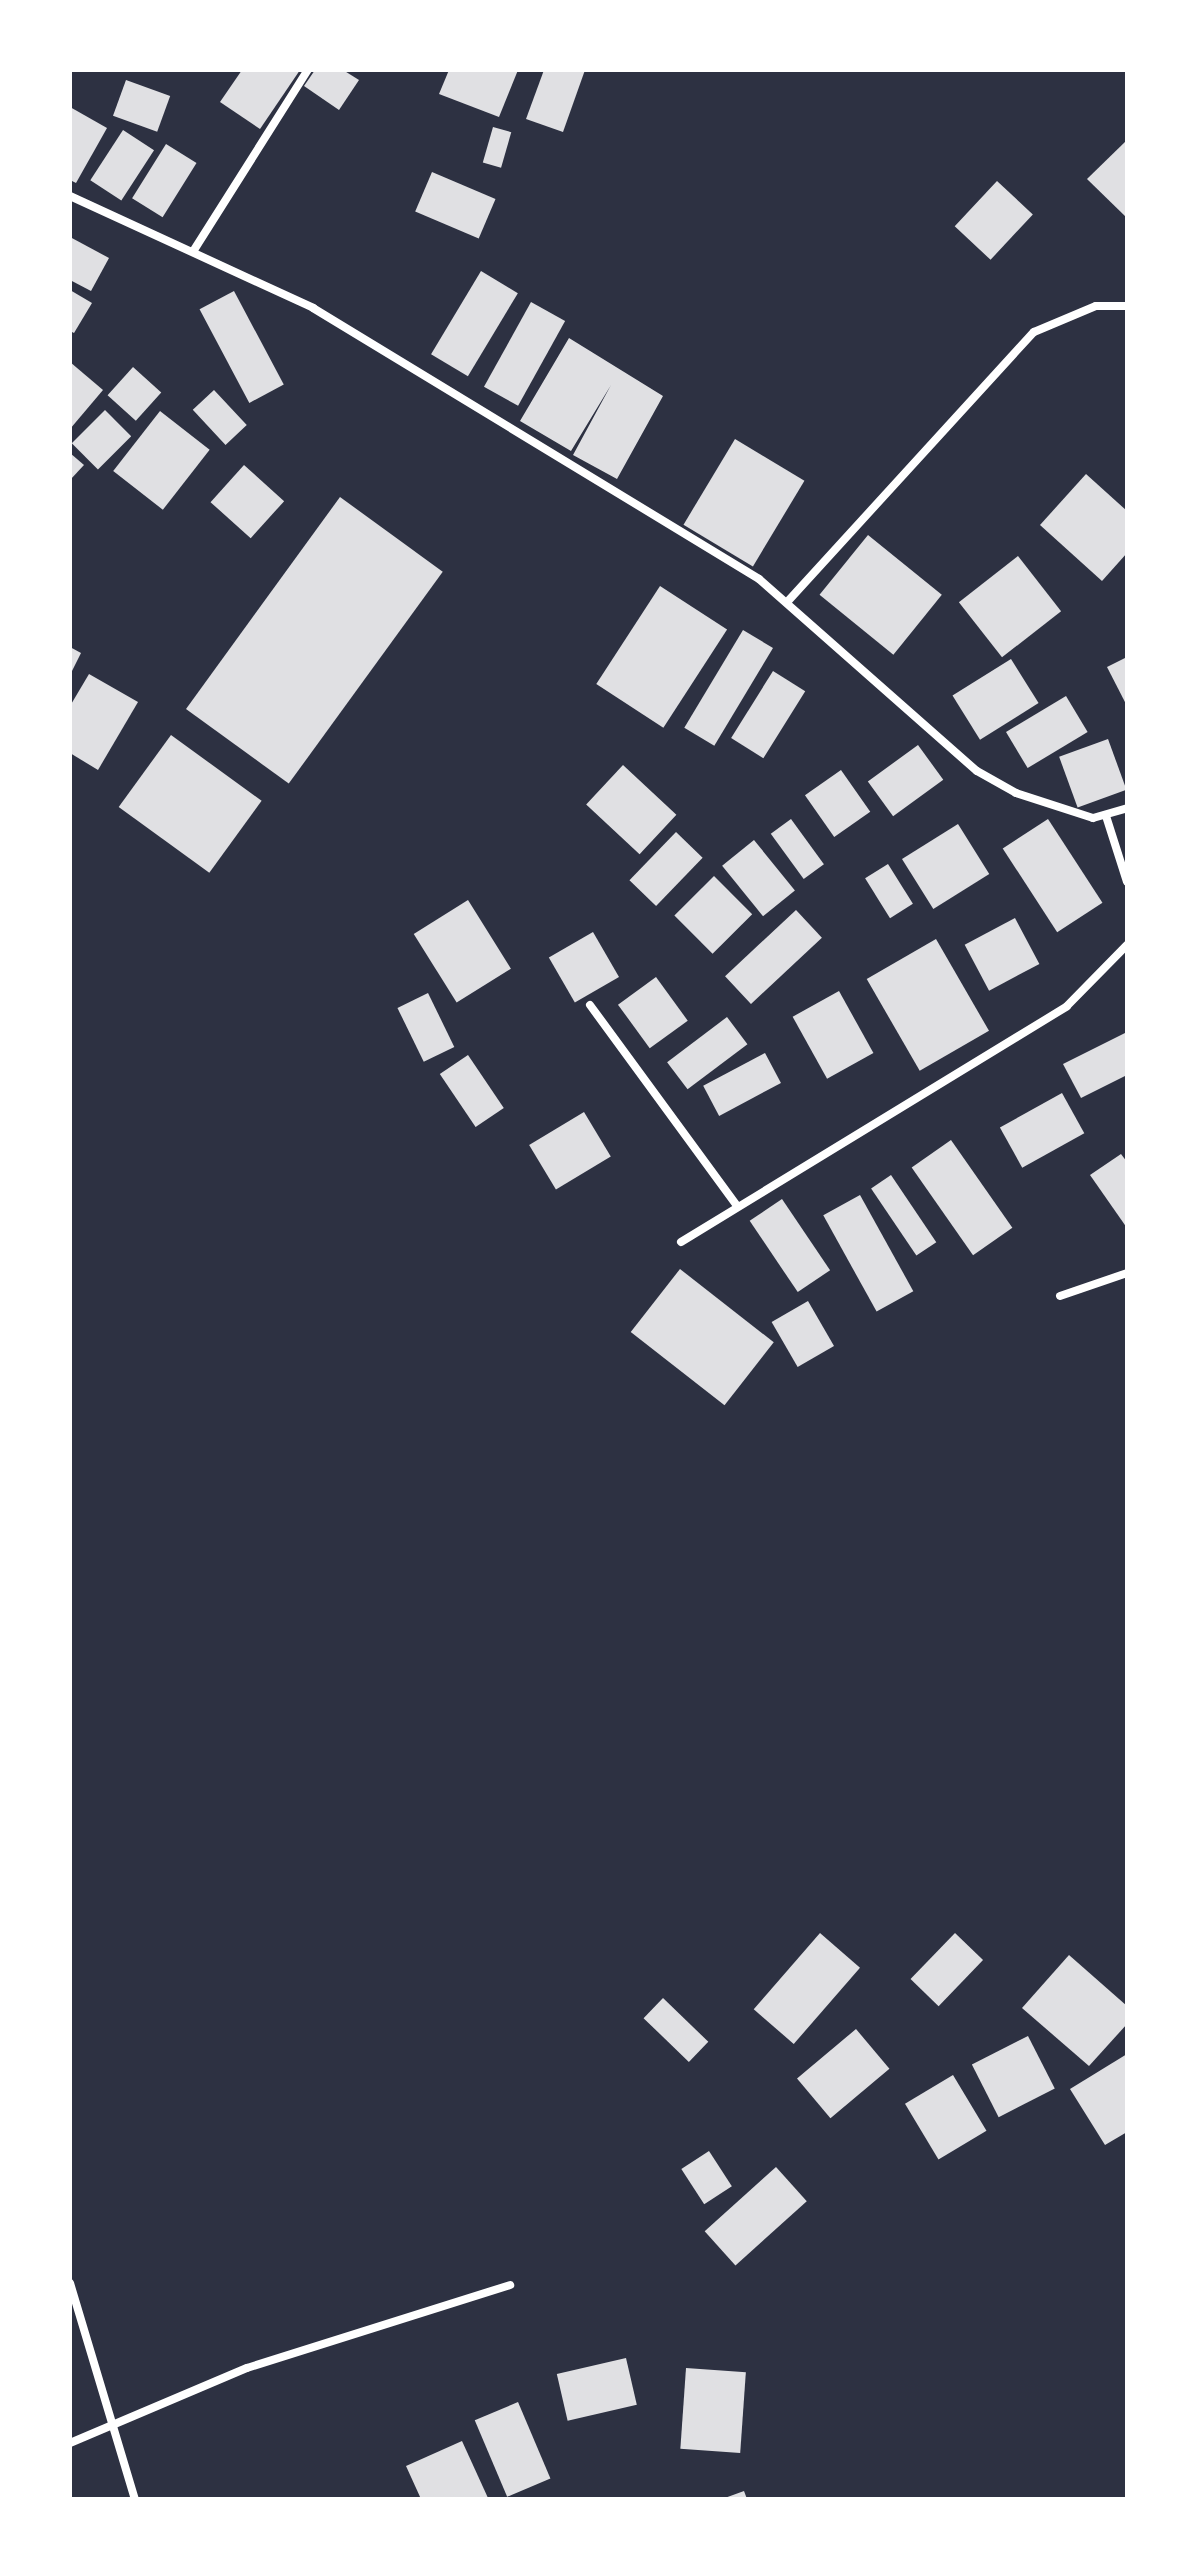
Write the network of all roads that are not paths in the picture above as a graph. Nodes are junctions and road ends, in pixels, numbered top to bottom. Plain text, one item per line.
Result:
1 (308, 70) edge
2 (70, 196) edge
3 (194, 250) junction
4 (1127, 306) edge
5 (789, 600) junction
6 (1127, 808) edge
7 (1106, 816) junction
8 (1127, 882) edge
9 (1126, 948) edge
10 (590, 1005) dead end
11 (737, 1206) junction
12 (681, 1242) dead end
13 (1127, 1273) edge
14 (1060, 1296) dead end
15 (70, 2283) edge
16 (510, 2285) dead end
17 (113, 2426) junction
18 (70, 2443) edge
19 (135, 2499) edge

1 - 3 street
2 - 3 street
3 - 5 street
4 - 5 street
5 - 7 street
6 - 7 street
7 - 8 street
9 - 11 street
10 - 11 street
11 - 12 street
13 - 14 street
15 - 17 street
16 - 17 street
17 - 18 street
17 - 19 street

